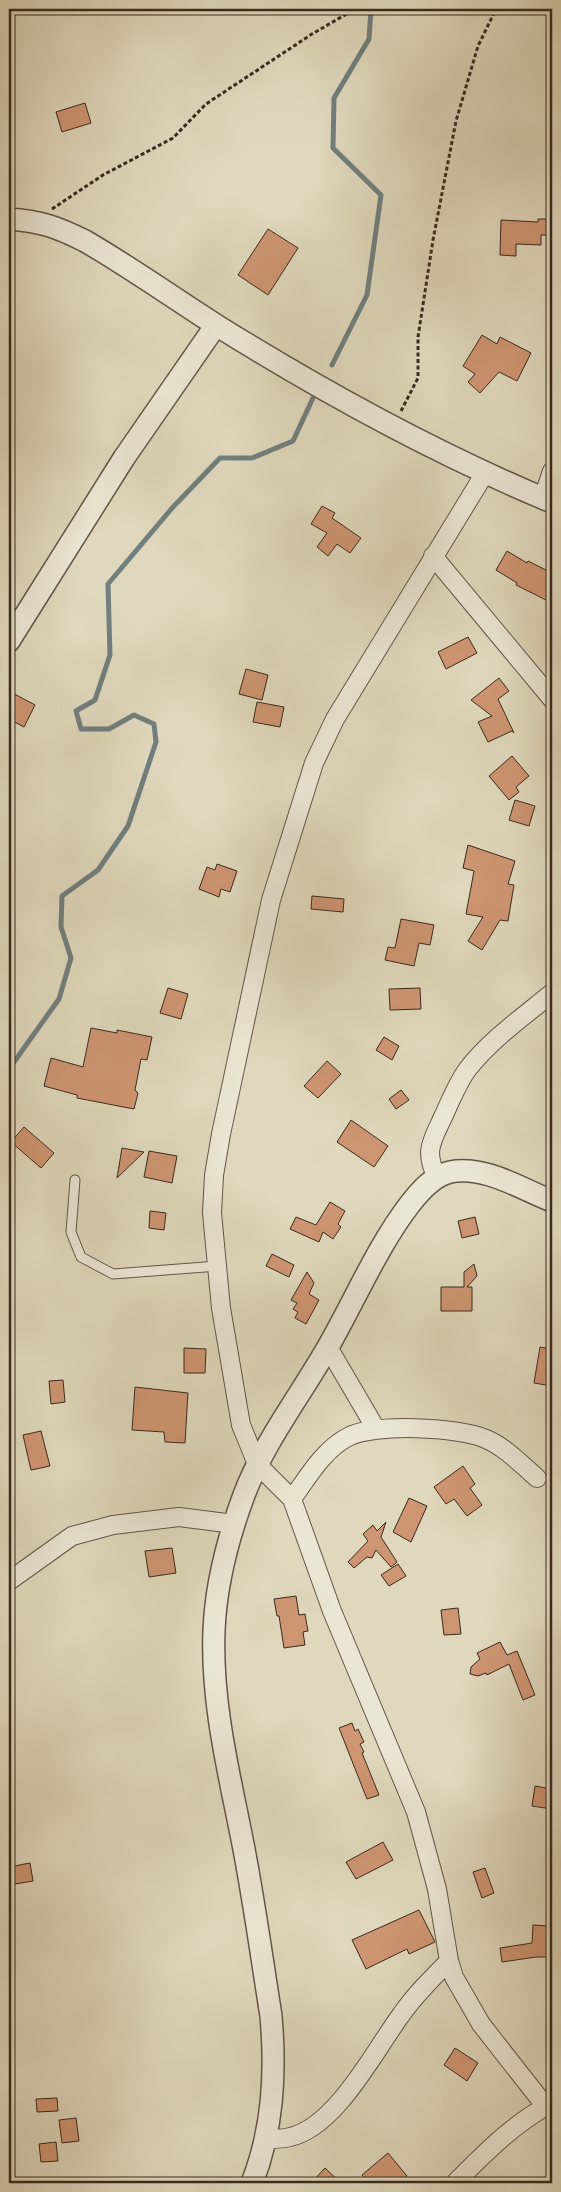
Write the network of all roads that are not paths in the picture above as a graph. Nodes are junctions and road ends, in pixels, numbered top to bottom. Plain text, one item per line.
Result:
1 (9, 219) edge
2 (216, 325) junction
3 (552, 471) edge
4 (484, 473) junction
5 (547, 500) edge
6 (433, 556) junction
7 (9, 641) edge
8 (552, 699) edge
9 (552, 993) edge
10 (437, 1178) junction
11 (75, 1180) dead end
12 (552, 1202) edge
13 (218, 1266) junction
14 (328, 1347) junction
15 (376, 1429) junction
16 (257, 1464) junction
17 (537, 1478) dead end
18 (292, 1499) junction
19 (234, 1524) junction
20 (9, 1581) edge
21 (449, 1960) junction
22 (549, 2105) edge
23 (267, 2139) junction
24 (252, 2183) edge
25 (455, 2183) edge

1 - 2 street
2 - 4 street
2 - 7 street
3 - 5 street
4 - 5 street
4 - 6 street
6 - 8 street
6 - 13 street
9 - 10 street
10 - 12 street
10 - 14 street
11 - 13 lane
13 - 16 street
14 - 15 street
14 - 16 street
15 - 17 street
15 - 18 street
16 - 18 street
16 - 19 street
18 - 21 street
19 - 20 street
19 - 23 street
21 - 22 street
21 - 23 street
22 - 25 street
23 - 24 street

